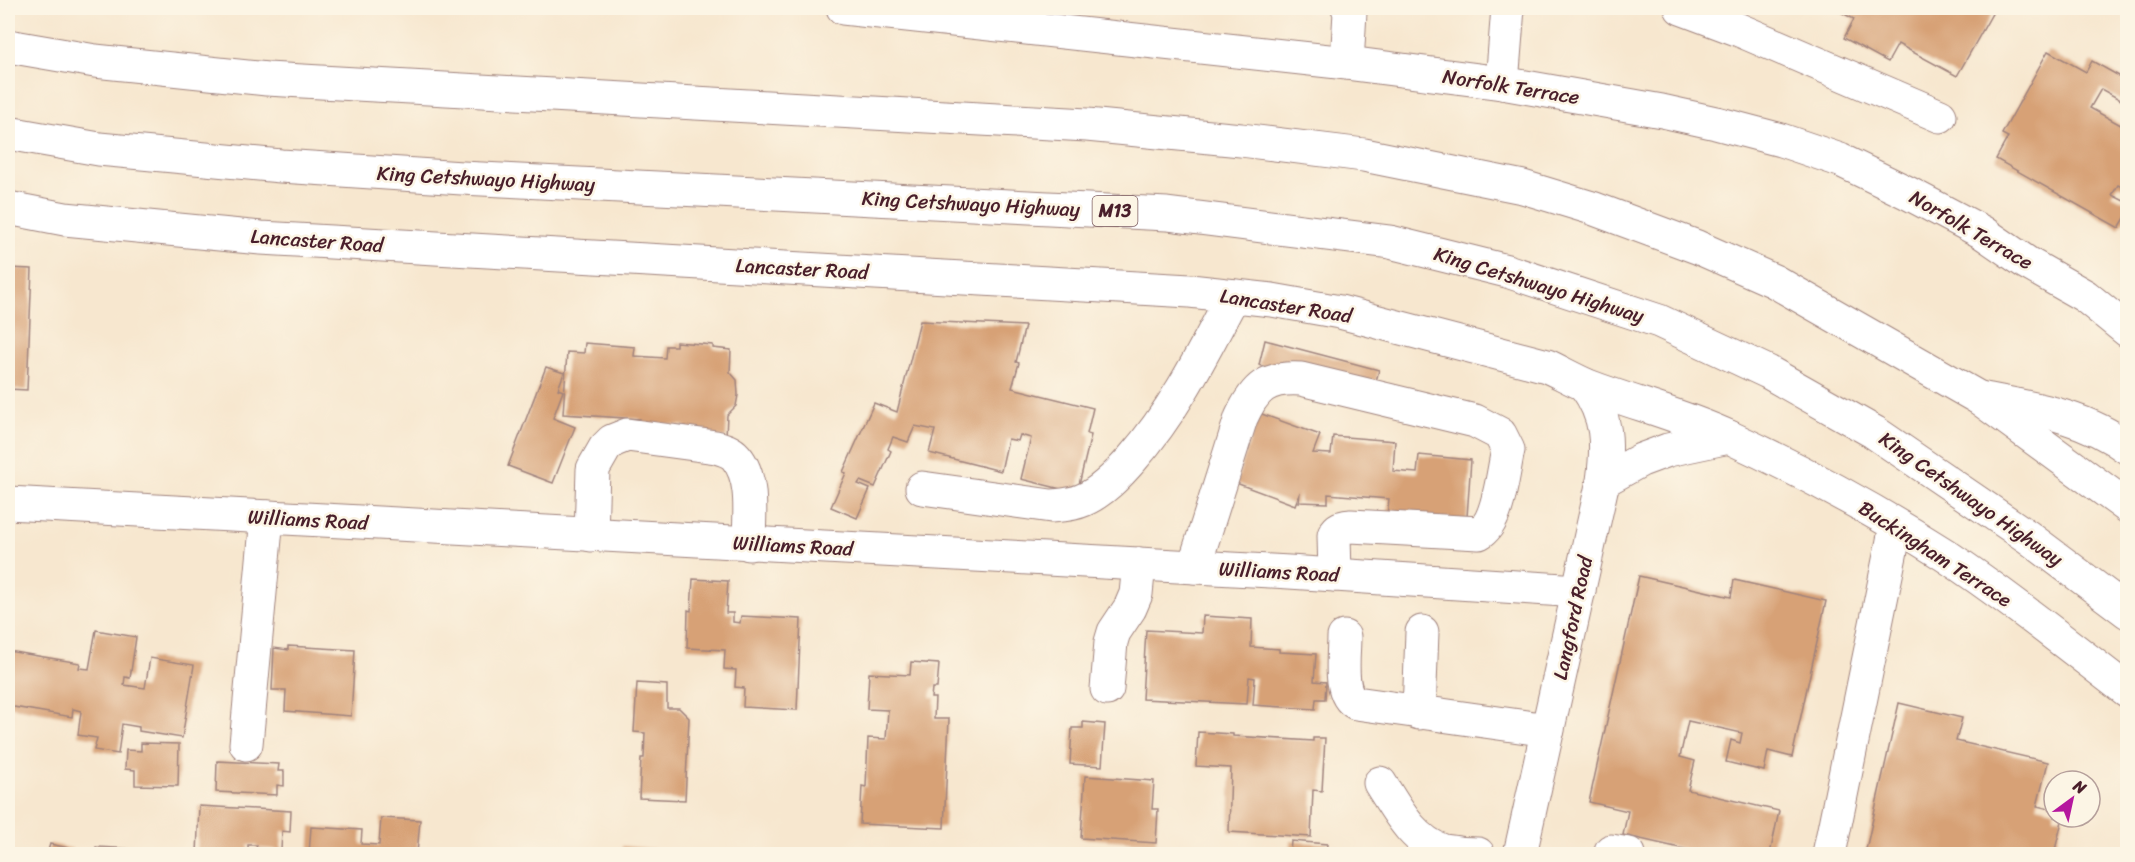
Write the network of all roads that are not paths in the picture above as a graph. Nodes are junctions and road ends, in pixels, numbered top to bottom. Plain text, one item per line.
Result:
1 (843, 8) edge
2 (1348, 8) edge
3 (1508, 8) edge
4 (1681, 8) edge
5 (8, 46) edge
6 (1347, 63) junction
7 (1502, 83) junction
8 (1940, 116) dead end
9 (8, 133) edge
10 (8, 208) edge
11 (1233, 296) junction
12 (2127, 331) edge
13 (1586, 385) junction
14 (1979, 398) junction
15 (1729, 437) junction
16 (2127, 448) edge
17 (1603, 481) junction
18 (922, 488) dead end
19 (8, 503) edge
20 (2127, 507) edge
21 (267, 517) junction
22 (1896, 526) junction
23 (591, 535) junction
24 (749, 544) junction
25 (1138, 564) junction
26 (1194, 567) junction
27 (1335, 575) junction
28 (1579, 591) junction
29 (2127, 612) edge
30 (1422, 632) dead end
31 (1344, 637) dead end
32 (1107, 689) dead end
33 (2127, 692) edge
34 (1419, 713) junction
35 (1548, 730) junction
36 (246, 744) dead end
37 (1380, 783) dead end
38 (1478, 855) edge
39 (1520, 855) edge
40 (1828, 855) edge

1 - 6 main road, Norfolk Terrace
2 - 6 main road
3 - 7 main road
4 - 8 main road
5 - 14 main road
6 - 7 main road, Norfolk Terrace
7 - 12 main road, Norfolk Terrace
9 - 29 main road, King Cetshwayo Highway / M13
10 - 11 main road, Lancaster Road
11 - 13 main road, Lancaster Road
11 - 18 main road
13 - 15 main road, Buckingham Terrace
13 - 17 main road, Langford Road
14 - 16 main road
14 - 20 main road
15 - 17 main road
15 - 22 main road, Buckingham Terrace
17 - 28 main road, Langford Road
19 - 21 main road, Williams Road
21 - 23 main road, Williams Road
21 - 36 main road
22 - 33 main road, Buckingham Terrace
22 - 40 main road
23 - 24 main road, Williams Road
23 - 24 main road
24 - 25 main road, Williams Road
25 - 26 main road, Williams Road
25 - 32 main road
26 - 27 main road, Williams Road
26 - 27 main road
27 - 28 main road, Williams Road
28 - 35 main road, Langford Road
30 - 34 main road
31 - 34 main road
34 - 35 main road
35 - 39 main road, Langford Road
37 - 38 main road

